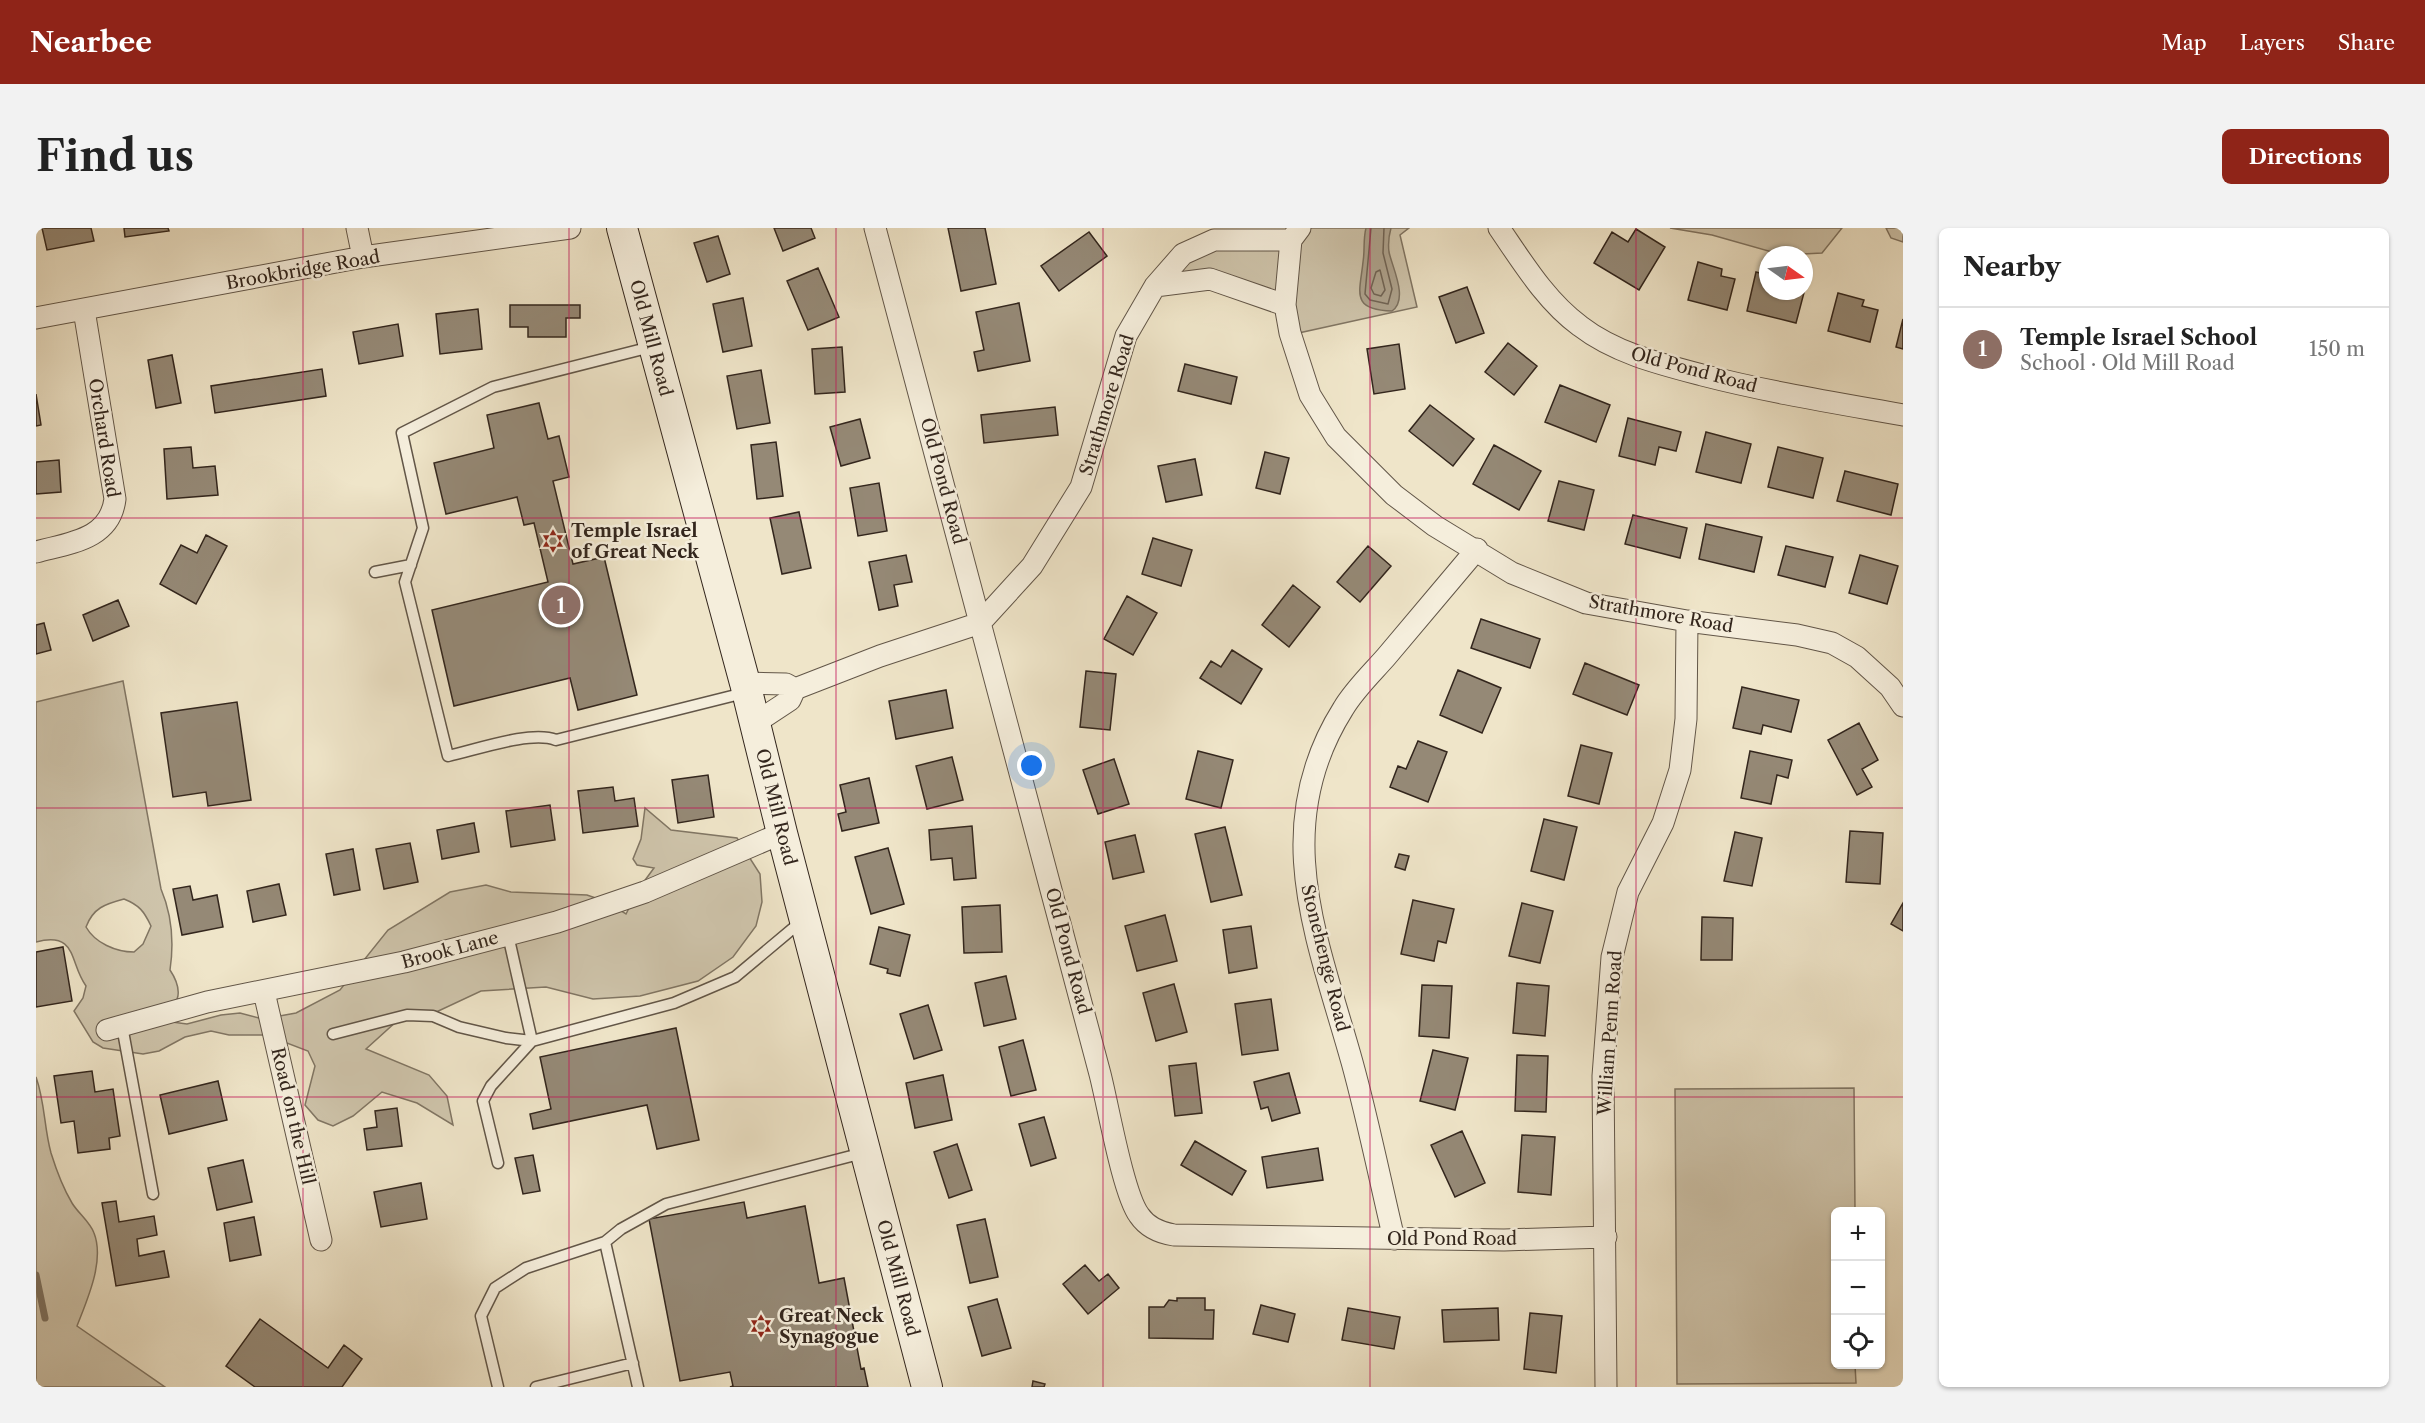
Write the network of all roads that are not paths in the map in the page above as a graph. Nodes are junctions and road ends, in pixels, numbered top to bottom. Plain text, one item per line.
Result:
1 (357, 228) edge
2 (570, 228) edge
3 (622, 228) edge
4 (875, 228) edge
5 (1499, 228) edge
6 (1295, 234) edge
7 (363, 258) junction
8 (1155, 286) junction
9 (1285, 305) junction
10 (84, 310) junction
11 (36, 318) edge
12 (653, 346) junction
13 (1903, 415) edge
14 (1477, 549) junction
15 (36, 552) edge
16 (411, 565) junction
17 (375, 572) dead end
18 (1687, 621) junction
19 (980, 622) junction
20 (746, 688) junction
21 (795, 689) junction
22 (1903, 706) edge
23 (755, 723) junction
24 (782, 833) junction
25 (804, 919) junction
26 (508, 935) junction
27 (264, 992) junction
28 (114, 1028) joint
29 (333, 1034) dead end
30 (532, 1041) junction
31 (865, 1152) junction
32 (498, 1163) dead end
33 (153, 1194) dead end
34 (1606, 1237) junction
35 (1394, 1239) junction
36 (321, 1240) dead end
37 (605, 1242) junction
38 (633, 1363) junction
39 (498, 1387) edge
40 (536, 1387) edge
41 (638, 1387) edge
42 (927, 1387) edge
43 (1606, 1387) edge

1 - 7 street
2 - 7 street, Brookbridge Road
3 - 12 street, Old Mill Road
4 - 19 street, Old Pond Road
5 - 13 street, Old Pond Road
6 - 8 street, Strathmore Road
6 - 9 street, Strathmore Road
7 - 10 street, Brookbridge Road
8 - 9 street
8 - 19 street, Strathmore Road
9 - 14 street, Strathmore Road
10 - 11 street, Brookbridge Road
10 - 15 street, Orchard Road
12 - 16 lane
12 - 20 street, Old Mill Road
14 - 18 street, Strathmore Road
14 - 35 street, Stonehenge Road
16 - 17 lane
16 - 20 lane
18 - 22 street, Strathmore Road
18 - 34 street, William Penn Road
19 - 21 street, Strathmore Road
19 - 35 street, Old Pond Road
20 - 21 street
20 - 23 street, Old Mill Road
21 - 23 street, Strathmore Road
23 - 24 street, Old Mill Road
24 - 25 street, Old Mill Road
24 - 26 street, Brook Lane
25 - 30 lane
25 - 31 street, Old Mill Road
26 - 27 street, Brook Lane
26 - 30 lane
27 - 28 street, Brook Lane
27 - 36 street, Road on the Hill
28 - 33 lane
29 - 30 lane
30 - 32 lane
31 - 37 lane
31 - 42 street, Old Mill Road
34 - 35 street, Old Pond Road
34 - 43 street, William Penn Road
37 - 38 lane
37 - 39 lane
38 - 40 lane
38 - 41 lane

